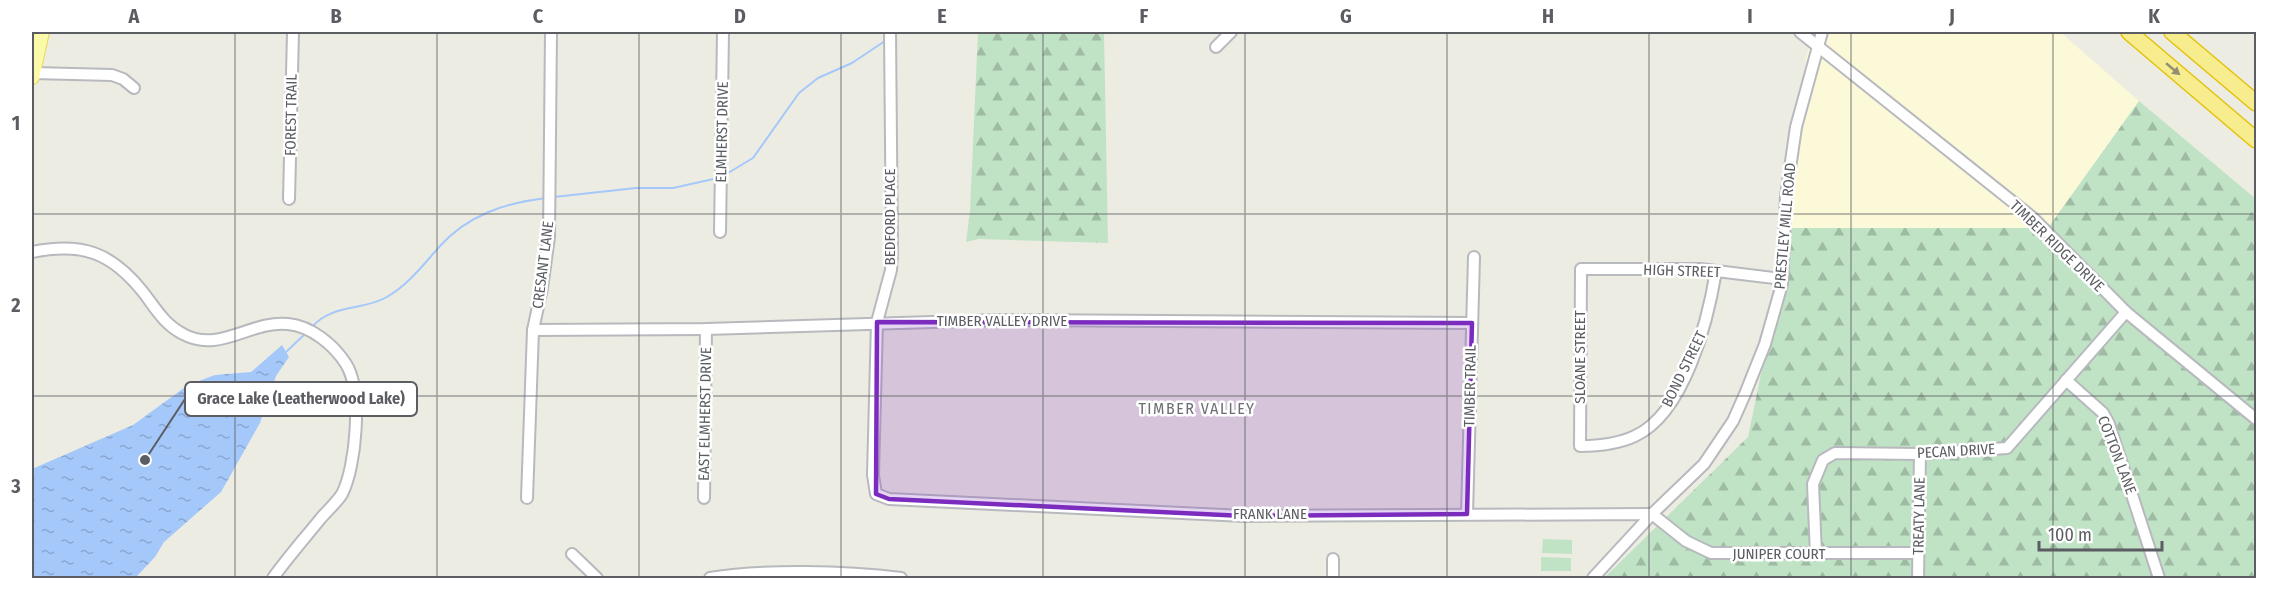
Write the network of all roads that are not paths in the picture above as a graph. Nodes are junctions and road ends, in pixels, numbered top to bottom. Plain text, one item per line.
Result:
1 (42, 32) edge
2 (292, 32) edge
3 (552, 32) edge
4 (723, 32) edge
5 (890, 32) edge
6 (1231, 32) edge
7 (1800, 32) edge
8 (1822, 32) edge
9 (2128, 32) edge
10 (2172, 32) edge
11 (1216, 47) dead end
12 (1819, 48) junction
13 (32, 75) edge
14 (134, 88) dead end
15 (2256, 103) edge
16 (2256, 140) edge
17 (289, 200) dead end
18 (720, 232) dead end
19 (32, 252) edge
20 (1474, 257) dead end
21 (1581, 269) joint
22 (1716, 271) junction
23 (1782, 279) junction
24 (2126, 312) junction
25 (877, 322) junction
26 (1472, 323) junction
27 (706, 329) junction
28 (533, 330) junction
29 (2066, 380) junction
30 (2256, 419) edge
31 (1580, 446) joint
32 (1920, 454) junction
33 (527, 498) dead end
34 (704, 498) dead end
35 (889, 499) joint
36 (1467, 514) junction
37 (1652, 514) junction
38 (1918, 553) junction
39 (572, 554) dead end
40 (1816, 555) junction
41 (1333, 560) dead end
42 (788, 576) edge
43 (273, 579) edge
44 (597, 579) edge
45 (710, 579) edge
46 (901, 579) edge
47 (1334, 579) edge
48 (1593, 579) edge
49 (1918, 579) edge
50 (2160, 579) edge

1 - 13 main road
2 - 17 street, FOREST TRAIL
3 - 28 street, CRESANT LANE
4 - 18 street, ELMHERST DRIVE
5 - 25 street, BEDFORD PLACE
6 - 11 street
7 - 12 street, TIMBER RIDGE DRIVE
8 - 12 street, PRESTLEY MILL ROAD
9 -> 16 highway
10 - 15 highway
12 - 23 street, PRESTLEY MILL ROAD
12 - 24 street, TIMBER RIDGE DRIVE
13 - 14 street
19 - 43 street
20 - 26 street, TIMBER TRAIL
21 - 22 street, HIGH STREET
21 - 31 street, SLOANE STREET
22 - 23 street, HIGH STREET
22 - 31 street, BOND STREET
23 - 37 street, PRESTLEY MILL ROAD
24 - 29 street, PECAN DRIVE
24 - 30 street, TIMBER RIDGE DRIVE
25 - 26 street, TIMBER VALLEY DRIVE
25 - 27 street, TIMBER VALLEY DRIVE
25 - 35 street, BEDFORD PLACE
26 - 36 street, TIMBER TRAIL
27 - 28 street, TIMBER VALLEY DRIVE
27 - 34 street, EAST ELMHERST DRIVE
28 - 33 street, CRESANT LANE
29 - 32 street, PECAN DRIVE
29 - 50 street, COTTON LANE
32 - 38 street, TREATY LANE
32 - 40 street, PECAN DRIVE
35 - 36 street, FRANK LANE
36 - 37 street, FRANK LANE
37 - 40 street, JUNIPER COURT
37 - 48 street, PRESTLEY MILL ROAD
38 - 40 street, JUNIPER COURT
38 - 49 street, TREATY LANE
39 - 44 street
41 - 47 street
42 - 45 street
42 - 46 street

